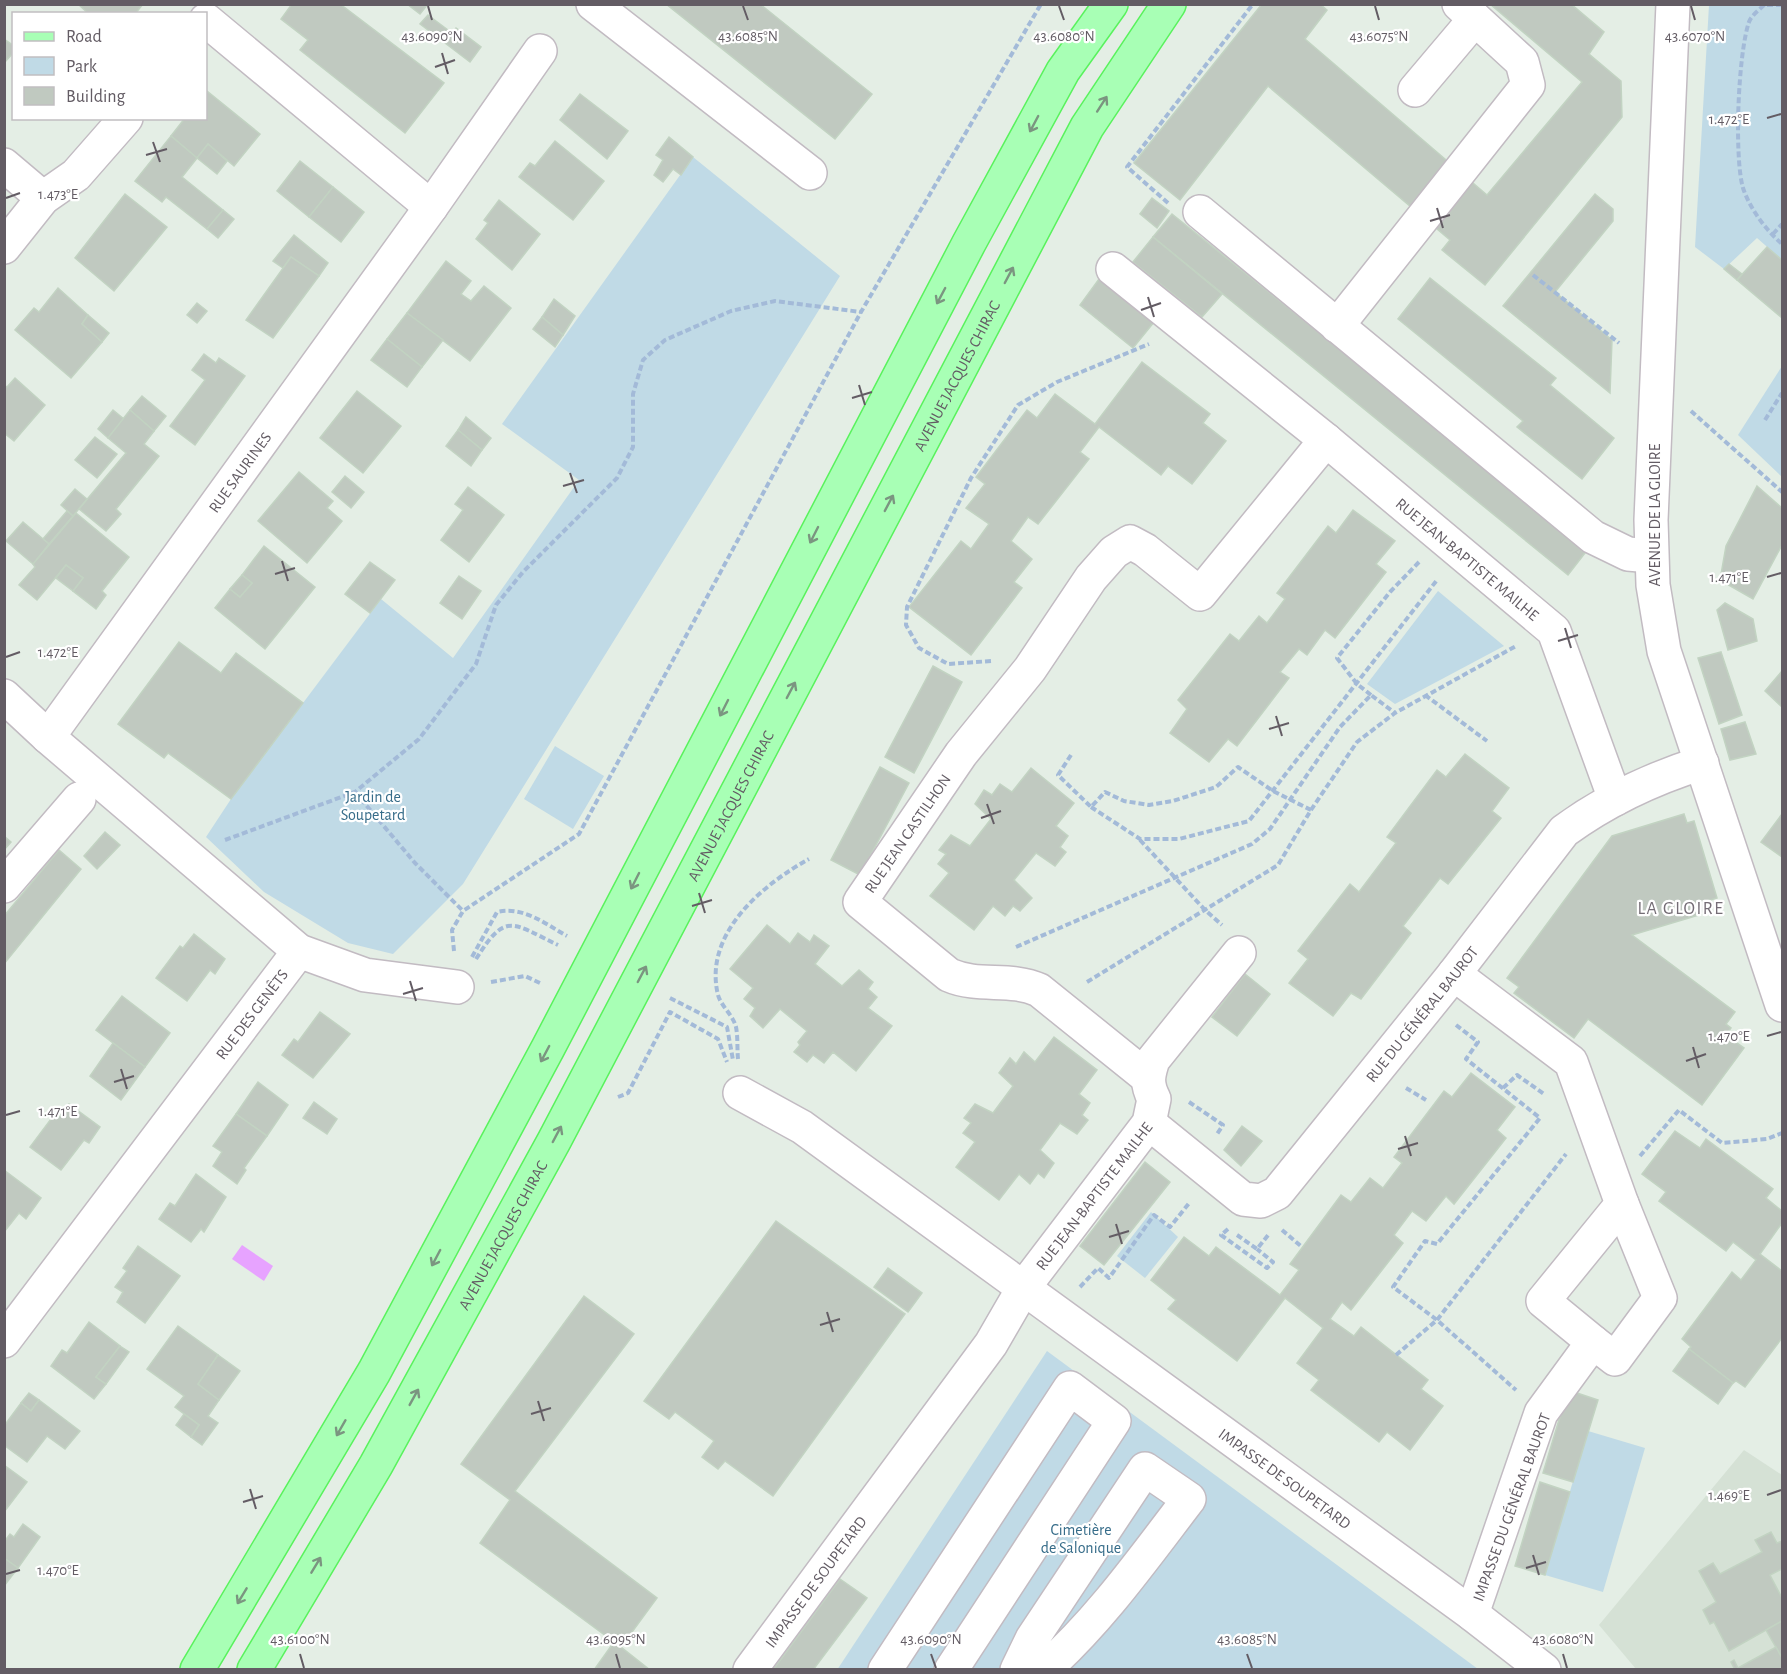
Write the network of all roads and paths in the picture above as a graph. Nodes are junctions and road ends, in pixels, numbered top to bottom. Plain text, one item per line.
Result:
1 (593, 4) edge
2 (1041, 4) edge
3 (1111, 4) edge
4 (1169, 4) edge
5 (1253, 4) edge
6 (1673, 4) edge
7 (1763, 5) edge
8 (1782, 5) edge
9 (1467, 12) edge
10 (207, 21) edge
11 (540, 51) dead end
12 (1415, 90) dead end
13 (124, 120) edge
14 (4, 165) edge
15 (810, 173) dead end
16 (43, 198) junction
17 (430, 207) junction
18 (1200, 212) joint
19 (1782, 224) edge
20 (1773, 234) junction
21 (1782, 244) edge
22 (4, 248) edge
23 (1113, 269) dead end
24 (1533, 275) dead end
25 (861, 312) junction
26 (1337, 326) junction
27 (1188, 327) junction
28 (1619, 343) dead end
29 (1782, 393) edge
30 (1689, 408) dead end
31 (1765, 420) dead end
32 (1326, 440) junction
33 (1782, 492) edge
34 (1450, 544) junction
35 (1651, 556) junction
36 (1554, 631) junction
37 (1030, 669) junction
38 (1357, 684) junction
39 (1371, 695) junction
40 (1425, 695) junction
41 (7, 704) edge
42 (1395, 713) junction
43 (48, 737) junction
44 (1487, 741) dead end
45 (1071, 755) dead end
46 (1702, 763) junction
47 (1273, 791) junction
48 (355, 792) junction
49 (79, 799) dead end
50 (1290, 799) junction
51 (1615, 799) junction
52 (1091, 807) junction
53 (1311, 810) junction
54 (1140, 839) junction
55 (809, 859) dead end
56 (198, 865) junction
57 (1176, 878) junction
58 (4, 886) edge
59 (1205, 910) junction
60 (463, 911) junction
61 (573, 939) dead end
62 (558, 945) dead end
63 (1014, 948) dead end
64 (299, 951) junction
65 (1239, 953) joint
66 (1454, 974) junction
67 (525, 976) dead end
68 (457, 987) junction
69 (550, 988) dead end
70 (671, 999) dead end
71 (1430, 1005) junction
72 (1782, 1005) edge
73 (1060, 1006) junction
74 (726, 1027) dead end
75 (1147, 1077) junction
76 (740, 1093) junction
77 (1186, 1100) dead end
78 (611, 1107) dead end
79 (1592, 1119) junction
80 (1149, 1123) junction
81 (1223, 1125) dead end
82 (1782, 1133) edge
83 (1212, 1174) junction
84 (1618, 1195) junction
85 (1302, 1247) dead end
86 (1257, 1249) junction
87 (1024, 1287) junction
88 (1057, 1312) junction
89 (1437, 1320) junction
90 (4, 1341) edge
91 (1593, 1342) junction
92 (1396, 1355) dead end
93 (1541, 1413) junction
94 (1473, 1614) junction
95 (197, 1670) edge
96 (254, 1670) edge
97 (750, 1670) edge
98 (885, 1670) edge
99 (951, 1670) edge
100 (1017, 1670) edge
101 (1044, 1670) edge
102 (1544, 1670) edge

1 - 15 street
2 - 25 path
3 -> 95 main road
96 -> 4 main road, AVENUE JACQUES CHIRAC
5 - 18 path
6 - 35 street, AVENUE DE LA GLOIRE
7 - 8 path
7 - 20 path
9 - 12 street
9 - 26 street
10 - 17 street
11 - 17 street, RUE SAURINES
13 - 16 street
14 - 16 street
16 - 22 street
17 - 43 street, RUE SAURINES
18 - 26 street
19 - 20 path
20 - 21 path
23 - 27 street, RUE JEAN-BAPTISTE MAILHE
24 - 28 path
25 - 48 path
25 - 60 path
26 - 35 street
27 - 32 street, RUE JEAN-BAPTISTE MAILHE
27 - 37 path
29 - 31 path
30 - 33 path
32 - 34 street, RUE JEAN-BAPTISTE MAILHE
32 - 37 street, RUE JEAN CASTILHON
34 - 36 street, RUE JEAN-BAPTISTE MAILHE
34 - 38 path
34 - 38 path
35 - 46 street, AVENUE DE LA GLOIRE
36 - 40 path
36 - 51 street, RUE JEAN-BAPTISTE MAILHE
37 - 73 street, RUE JEAN CASTILHON
38 - 39 path
38 - 47 path
39 - 42 path
39 - 50 path
40 - 42 path
40 - 44 path
41 - 43 street
42 - 53 path
43 - 56 street
45 - 52 path
46 - 51 street, RUE DU GÉNÉRAL BAUROT
46 - 72 street, AVENUE DE LA GLOIRE
47 - 50 path
47 - 52 path
47 - 54 path
48 - 56 path
48 - 60 path
49 - 58 street
50 - 53 path
50 - 57 path
51 - 66 street, RUE DU GÉNÉRAL BAUROT
52 - 54 path
53 - 59 path
54 - 57 path
55 - 76 path
56 - 64 street
57 - 59 path
57 - 63 path
59 - 65 path
59 - 73 path
60 - 68 path
61 - 68 path
62 - 68 path
64 - 68 street
64 - 90 street, RUE DES GENÊTS
65 - 75 street
66 - 71 street, RUE DU GÉNÉRAL BAUROT
66 - 79 street
67 - 69 path
70 - 74 path
71 - 83 street, RUE DU GÉNÉRAL BAUROT
71 - 89 path
73 - 75 street, RUE JEAN CASTILHON
75 - 80 street, RUE JEAN-BAPTISTE MAILHE
76 - 78 path
76 - 87 street, IMPASSE DE SOUPETARD
77 - 81 path
79 - 84 street
79 - 89 path
80 - 83 street, RUE DU GÉNÉRAL BAUROT
80 - 87 street, RUE JEAN-BAPTISTE MAILHE
82 - 84 path
83 - 88 path
84 - 91 street
84 - 91 street
85 - 86 path
86 - 86 path
87 - 88 street, IMPASSE DE SOUPETARD
87 - 97 street, IMPASSE DE SOUPETARD
88 - 94 street, IMPASSE DE SOUPETARD
89 - 92 path
89 - 93 path
91 - 93 street, IMPASSE DU GÉNÉRAL BAUROT
93 - 94 street, IMPASSE DU GÉNÉRAL BAUROT
94 - 102 street, IMPASSE DE SOUPETARD
98 - 99 street
100 - 101 street

